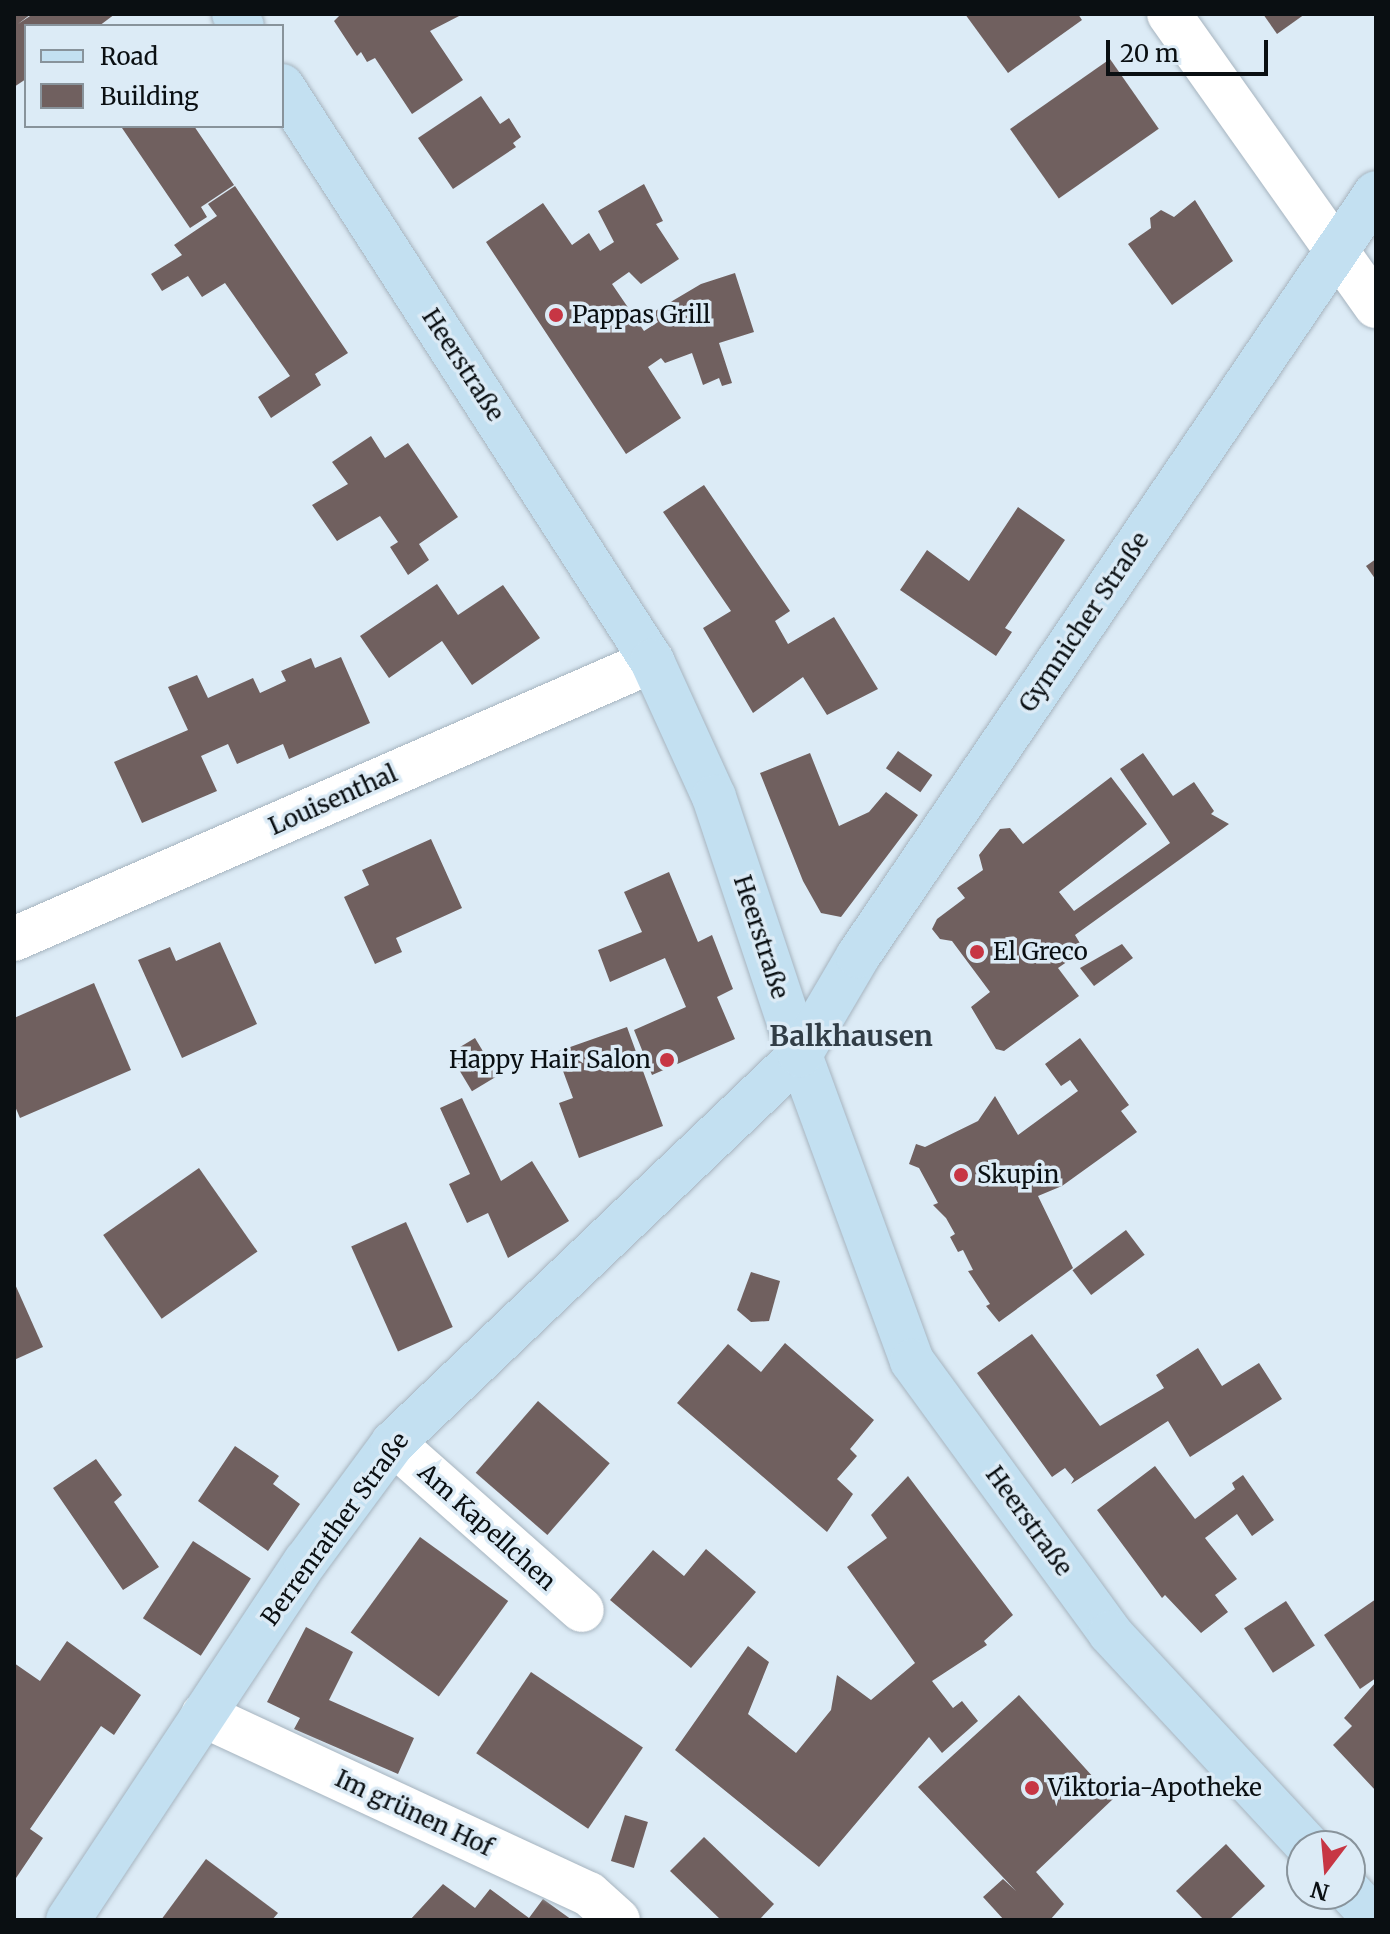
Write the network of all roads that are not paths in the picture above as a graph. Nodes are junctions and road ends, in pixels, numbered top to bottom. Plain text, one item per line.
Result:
1 (1169, 14) edge
2 (284, 89) edge
3 (1376, 193) edge
4 (1336, 249) junction
5 (1376, 306) edge
6 (652, 661) junction
7 (14, 939) edge
8 (800, 1055) junction
9 (393, 1443) junction
10 (582, 1610) dead end
11 (203, 1715) junction
12 (1293, 1830) edge
13 (68, 1920) edge
14 (618, 1920) edge

1 - 4 street
2 - 6 street, Heerstraße
3 - 4 street, Gymnicher Straße
4 - 5 street
4 - 8 street, Gymnicher Straße
6 - 7 street, Louisenthal
6 - 8 street, Heerstraße
8 - 9 street, Berrenrather Straße
8 - 12 street, Heerstraße
9 - 10 street, Am Kapellchen
9 - 11 street, Berrenrather Straße
11 - 13 street, Berrenrather Straße
11 - 14 street, Im grünen Hof

